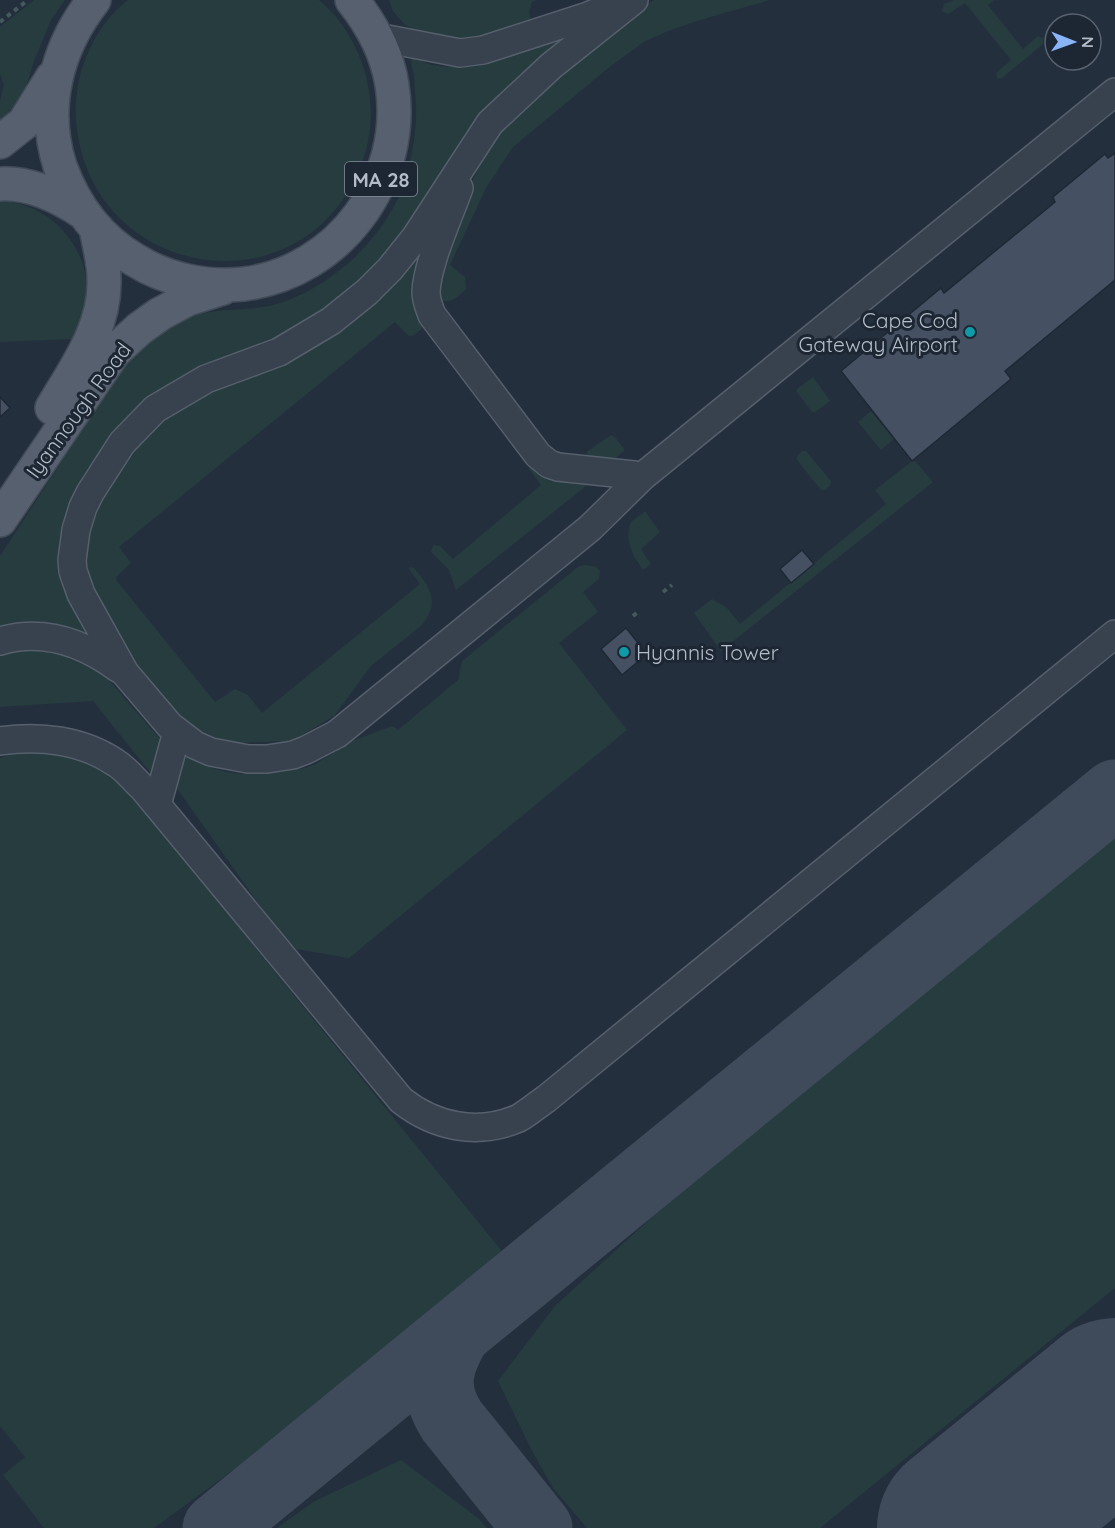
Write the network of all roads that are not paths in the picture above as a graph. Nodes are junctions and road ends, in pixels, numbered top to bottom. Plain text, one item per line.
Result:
1 (94, 0) edge
2 (628, 0) edge
3 (634, 0) edge
4 (363, 13) edge
5 (58, 66) junction
6 (1115, 92) edge
7 (0, 142) edge
8 (473, 148) junction
9 (0, 184) edge
10 (90, 221) junction
11 (234, 285) junction
12 (643, 476) junction
13 (0, 496) edge
14 (0, 520) edge
15 (1115, 634) edge
16 (0, 641) edge
17 (125, 673) junction
18 (177, 732) junction
19 (0, 741) edge
20 (157, 805) junction

1 - 5 main road
2 - 4 street
3 - 8 street
4 - 11 main road, MA 28
5 - 7 main road
5 - 10 main road
6 - 12 street
8 - 12 street
8 - 17 street
9 - 10 main road
10 - 11 main road
10 - 13 main road, Iyannough Road
11 - 14 main road, Iyannough Road / MA 28
12 - 18 street
15 - 20 street
16 - 17 street
17 - 18 street
18 - 20 street
19 - 20 street

